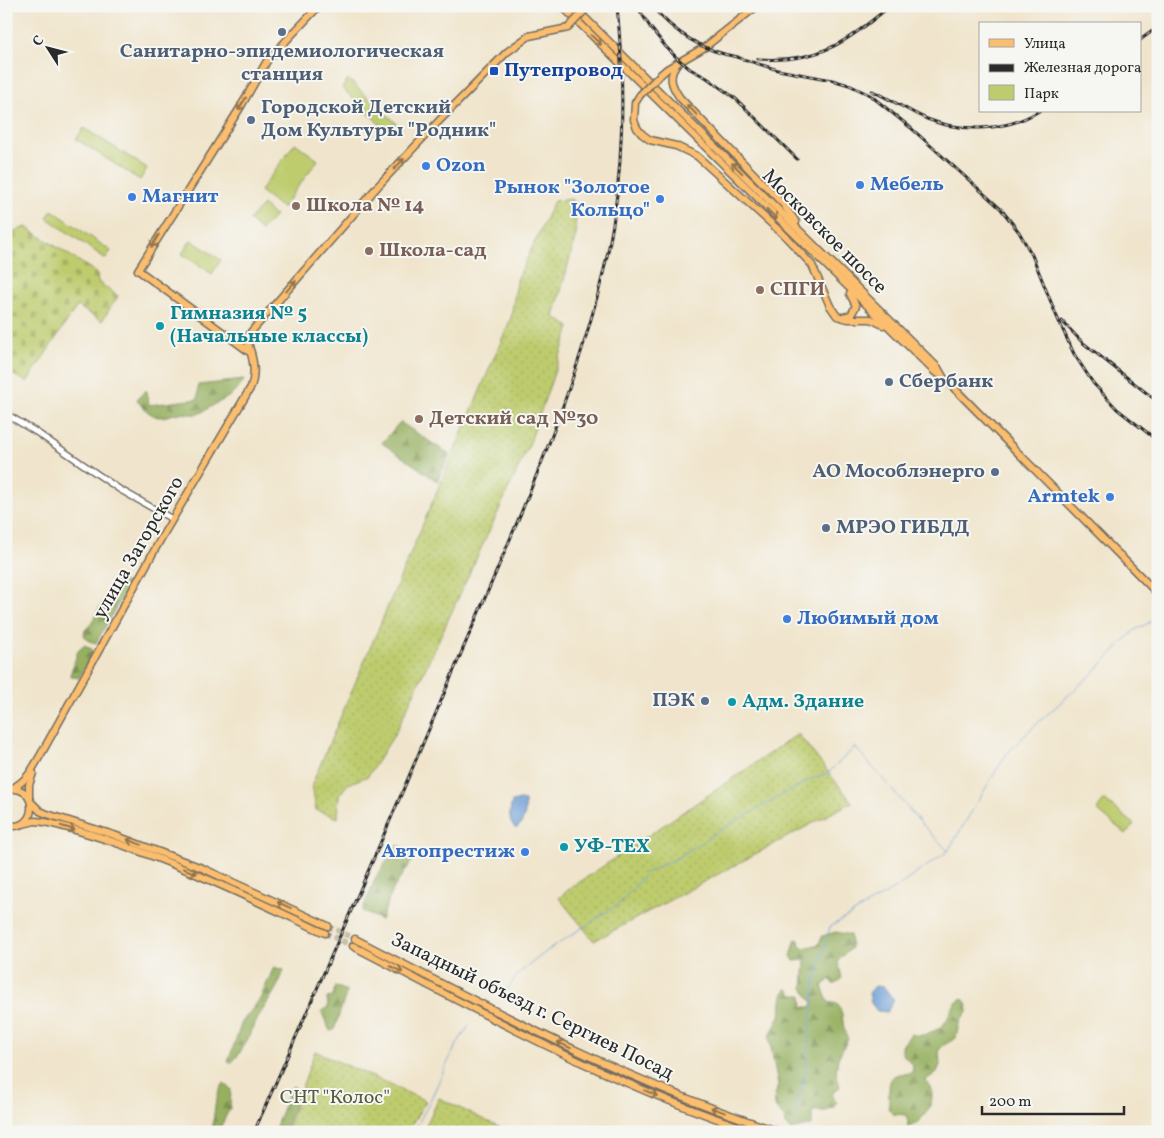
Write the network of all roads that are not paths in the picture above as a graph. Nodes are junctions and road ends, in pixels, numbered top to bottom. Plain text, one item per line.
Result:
1 (562, 6) edge
2 (573, 6) edge
3 (757, 6) edge
4 (586, 8) edge
5 (317, 9) edge
6 (677, 63) junction
7 (678, 115) junction
8 (819, 249) junction
9 (842, 282) junction
10 (864, 299) junction
11 (840, 317) junction
12 (895, 333) junction
13 (251, 353) junction
14 (943, 377) junction
15 (6, 414) edge
16 (172, 519) junction
17 (1158, 594) edge
18 (40, 756) junction
19 (9, 789) edge
20 (30, 800) junction
21 (23, 824) junction
22 (7, 827) edge
23 (328, 926) tunnel mouth
24 (325, 933) tunnel mouth
25 (355, 939) tunnel mouth
26 (353, 946) tunnel mouth
27 (756, 1132) edge
28 (780, 1132) edge

1 -> 7 main road
2 - 7 main road
3 - 6 main road
13 -> 4 main road, улица Загорского, bridge
5 -> 13 main road
8 -> 6 main road
6 - 11 main road, Московское шоссе, bridge
8 -> 7 main road, Московское шоссе
7 -> 9 main road, Московское шоссе
8 - 10 main road, Московское шоссе
9 - 10 main road, Московское шоссе
9 - 11 main road, Московское шоссе
10 - 11 main road
10 - 12 main road, Московское шоссе
10 - 14 main road, Московское шоссе
11 - 12 main road
12 - 14 main road, Московское шоссе
13 - 16 main road, улица Загорского
14 - 17 main road, Московское шоссе
15 - 16 street
16 - 18 main road, улица Загорского
18 - 19 main road
18 - 20 main road
19 - 20 main road
20 - 21 main road
23 -> 20 main road
21 - 22 main road
21 -> 24 main road
28 -> 25 main road, Западный объезд г. Сергиев Посад
26 -> 27 main road, Западный объезд г. Сергиев Посад

